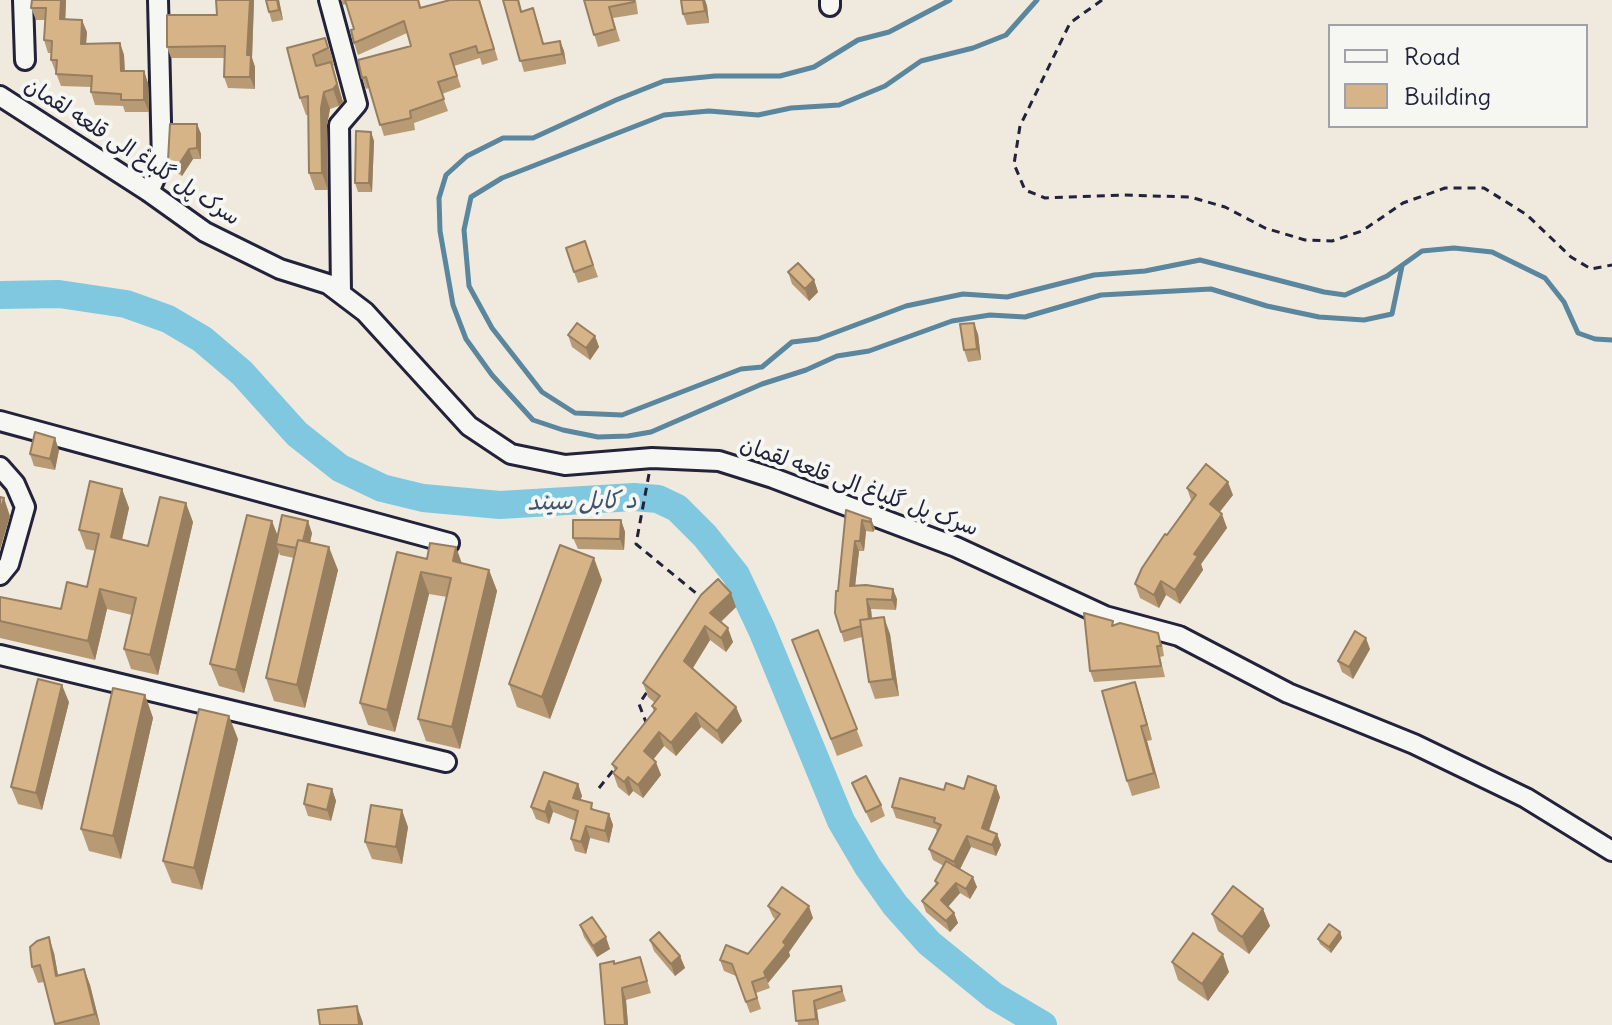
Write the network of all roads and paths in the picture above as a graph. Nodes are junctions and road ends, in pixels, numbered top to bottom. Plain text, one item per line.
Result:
1 (23, 0) edge
2 (158, 0) edge
3 (329, 0) edge
4 (1102, 0) edge
5 (25, 60) dead end
6 (0, 96) edge
7 (149, 192) junction
8 (1612, 265) edge
9 (341, 293) junction
10 (0, 421) edge
11 (652, 458) junction
12 (0, 467) edge
13 (449, 543) edge
14 (0, 575) edge
15 (708, 603) edge
16 (0, 655) edge
17 (648, 691) edge
18 (648, 729) edge
19 (446, 762) dead end
20 (618, 764) edge
21 (599, 788) dead end
22 (1612, 851) edge

1 - 5 street
2 - 7 street
3 - 9 street
4 - 8 path
6 - 7 street, سرک پل گلباغ الی قلعه لقمان
7 - 9 street, سرک پل گلباغ الی قلعه لقمان
9 - 11 street, سرک پل گلباغ الی قلعه لقمان
10 - 13 street
11 - 15 path
11 - 22 street, سرک پل گلباغ الی قلعه لقمان
12 - 14 street
16 - 19 street
17 - 18 path
20 - 21 path

